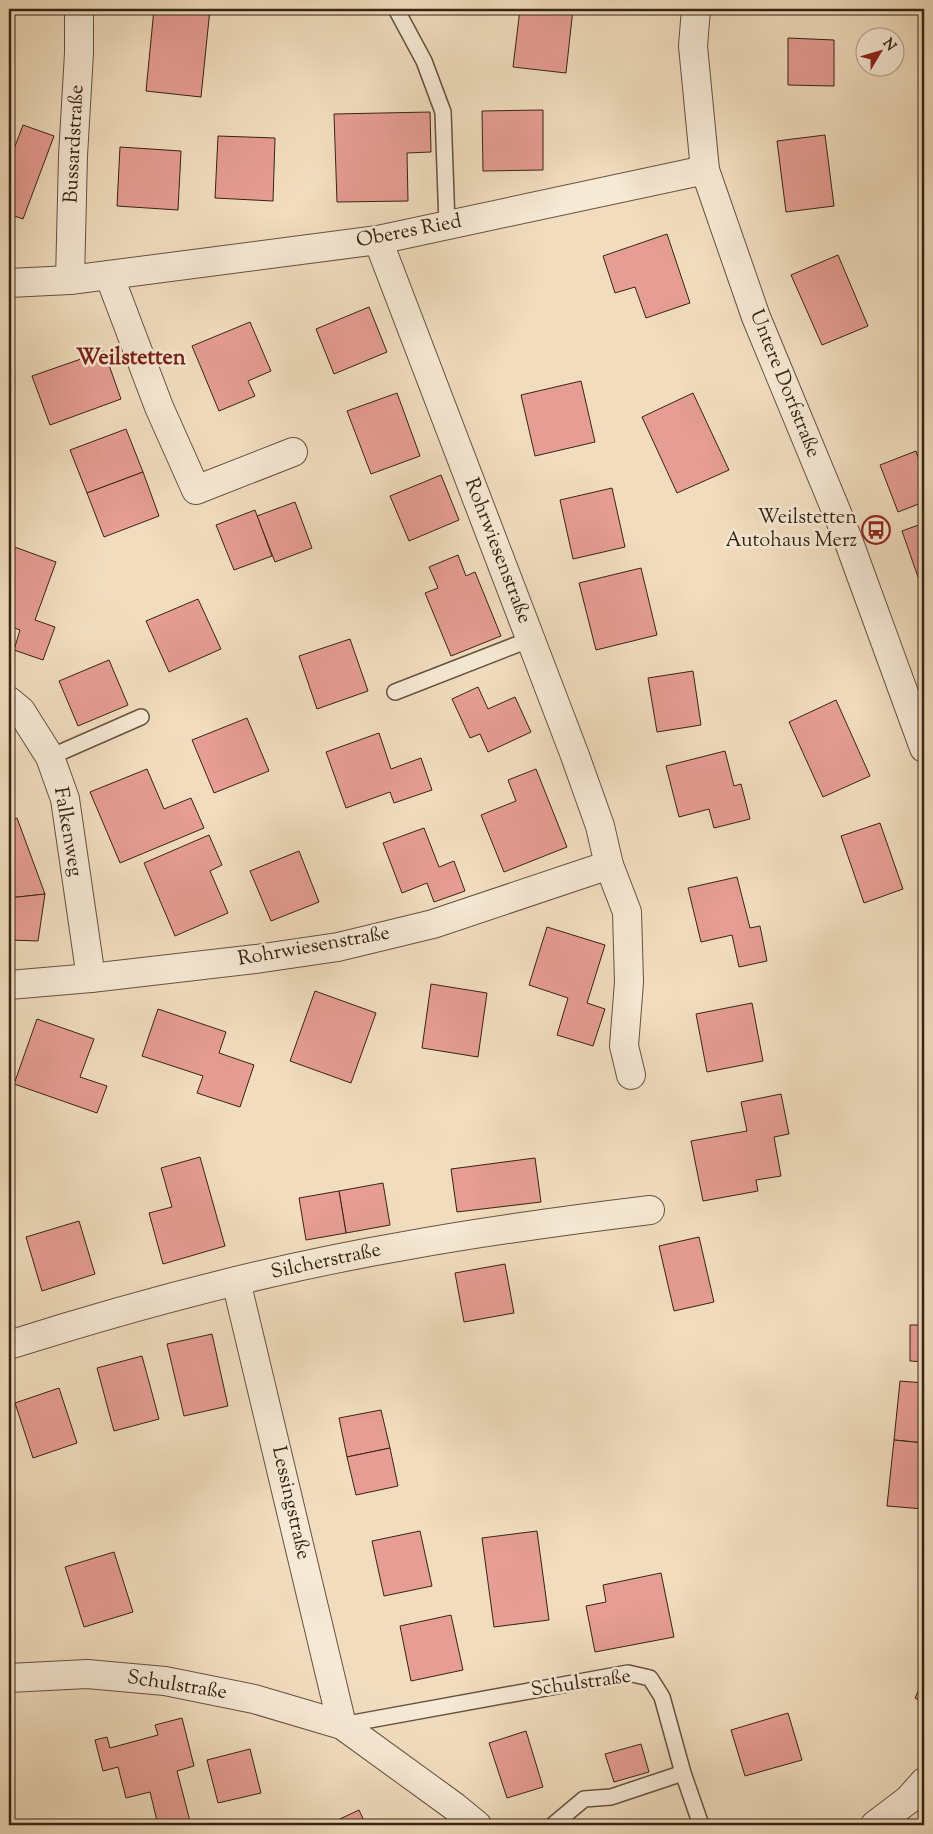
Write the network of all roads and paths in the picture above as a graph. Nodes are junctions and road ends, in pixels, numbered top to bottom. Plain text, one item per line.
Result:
1 (79, 9) edge
2 (396, 9) edge
3 (696, 9) edge
4 (705, 170) junction
5 (447, 225) junction
6 (378, 240) junction
7 (109, 275) junction
8 (70, 280) junction
9 (9, 283) edge
10 (293, 452) dead end
11 (531, 639) junction
12 (395, 692) dead end
13 (9, 701) edge
14 (140, 717) dead end
15 (924, 748) edge
16 (50, 757) junction
17 (610, 865) junction
18 (91, 978) junction
19 (9, 985) edge
20 (632, 1075) dead end
21 (650, 1210) dead end
22 (236, 1281) junction
23 (9, 1345) edge
24 (9, 1678) edge
25 (342, 1725) junction
26 (683, 1773) junction
27 (924, 1782) edge
28 (477, 1825) edge
29 (553, 1825) edge
30 (701, 1825) edge
31 (875, 1825) edge

1 - 8 street, Bussardstraße
2 - 5 lane
3 - 4 street, Untere Dorfstraße
4 - 5 street, Oberes Ried
4 - 15 street, Untere Dorfstraße
5 - 6 street, Oberes Ried
6 - 7 street, Oberes Ried
6 - 11 street, Rohrwiesenstraße
7 - 8 street, Oberes Ried
7 - 10 street
8 - 9 street, Oberes Ried
11 - 12 lane
11 - 17 street, Rohrwiesenstraße
13 - 16 street, Falkenweg
14 - 16 lane
16 - 18 street, Falkenweg
17 - 18 street, Rohrwiesenstraße
17 - 20 street, Rohrwiesenstraße
18 - 19 street, Rohrwiesenstraße
21 - 22 street, Silcherstraße
22 - 23 street, Silcherstraße
22 - 25 street, Lessingstraße
24 - 25 street, Schulstraße
25 - 26 lane, Schulstraße
25 - 28 street, Schulstraße
26 - 29 lane
26 - 30 lane
27 - 31 street

